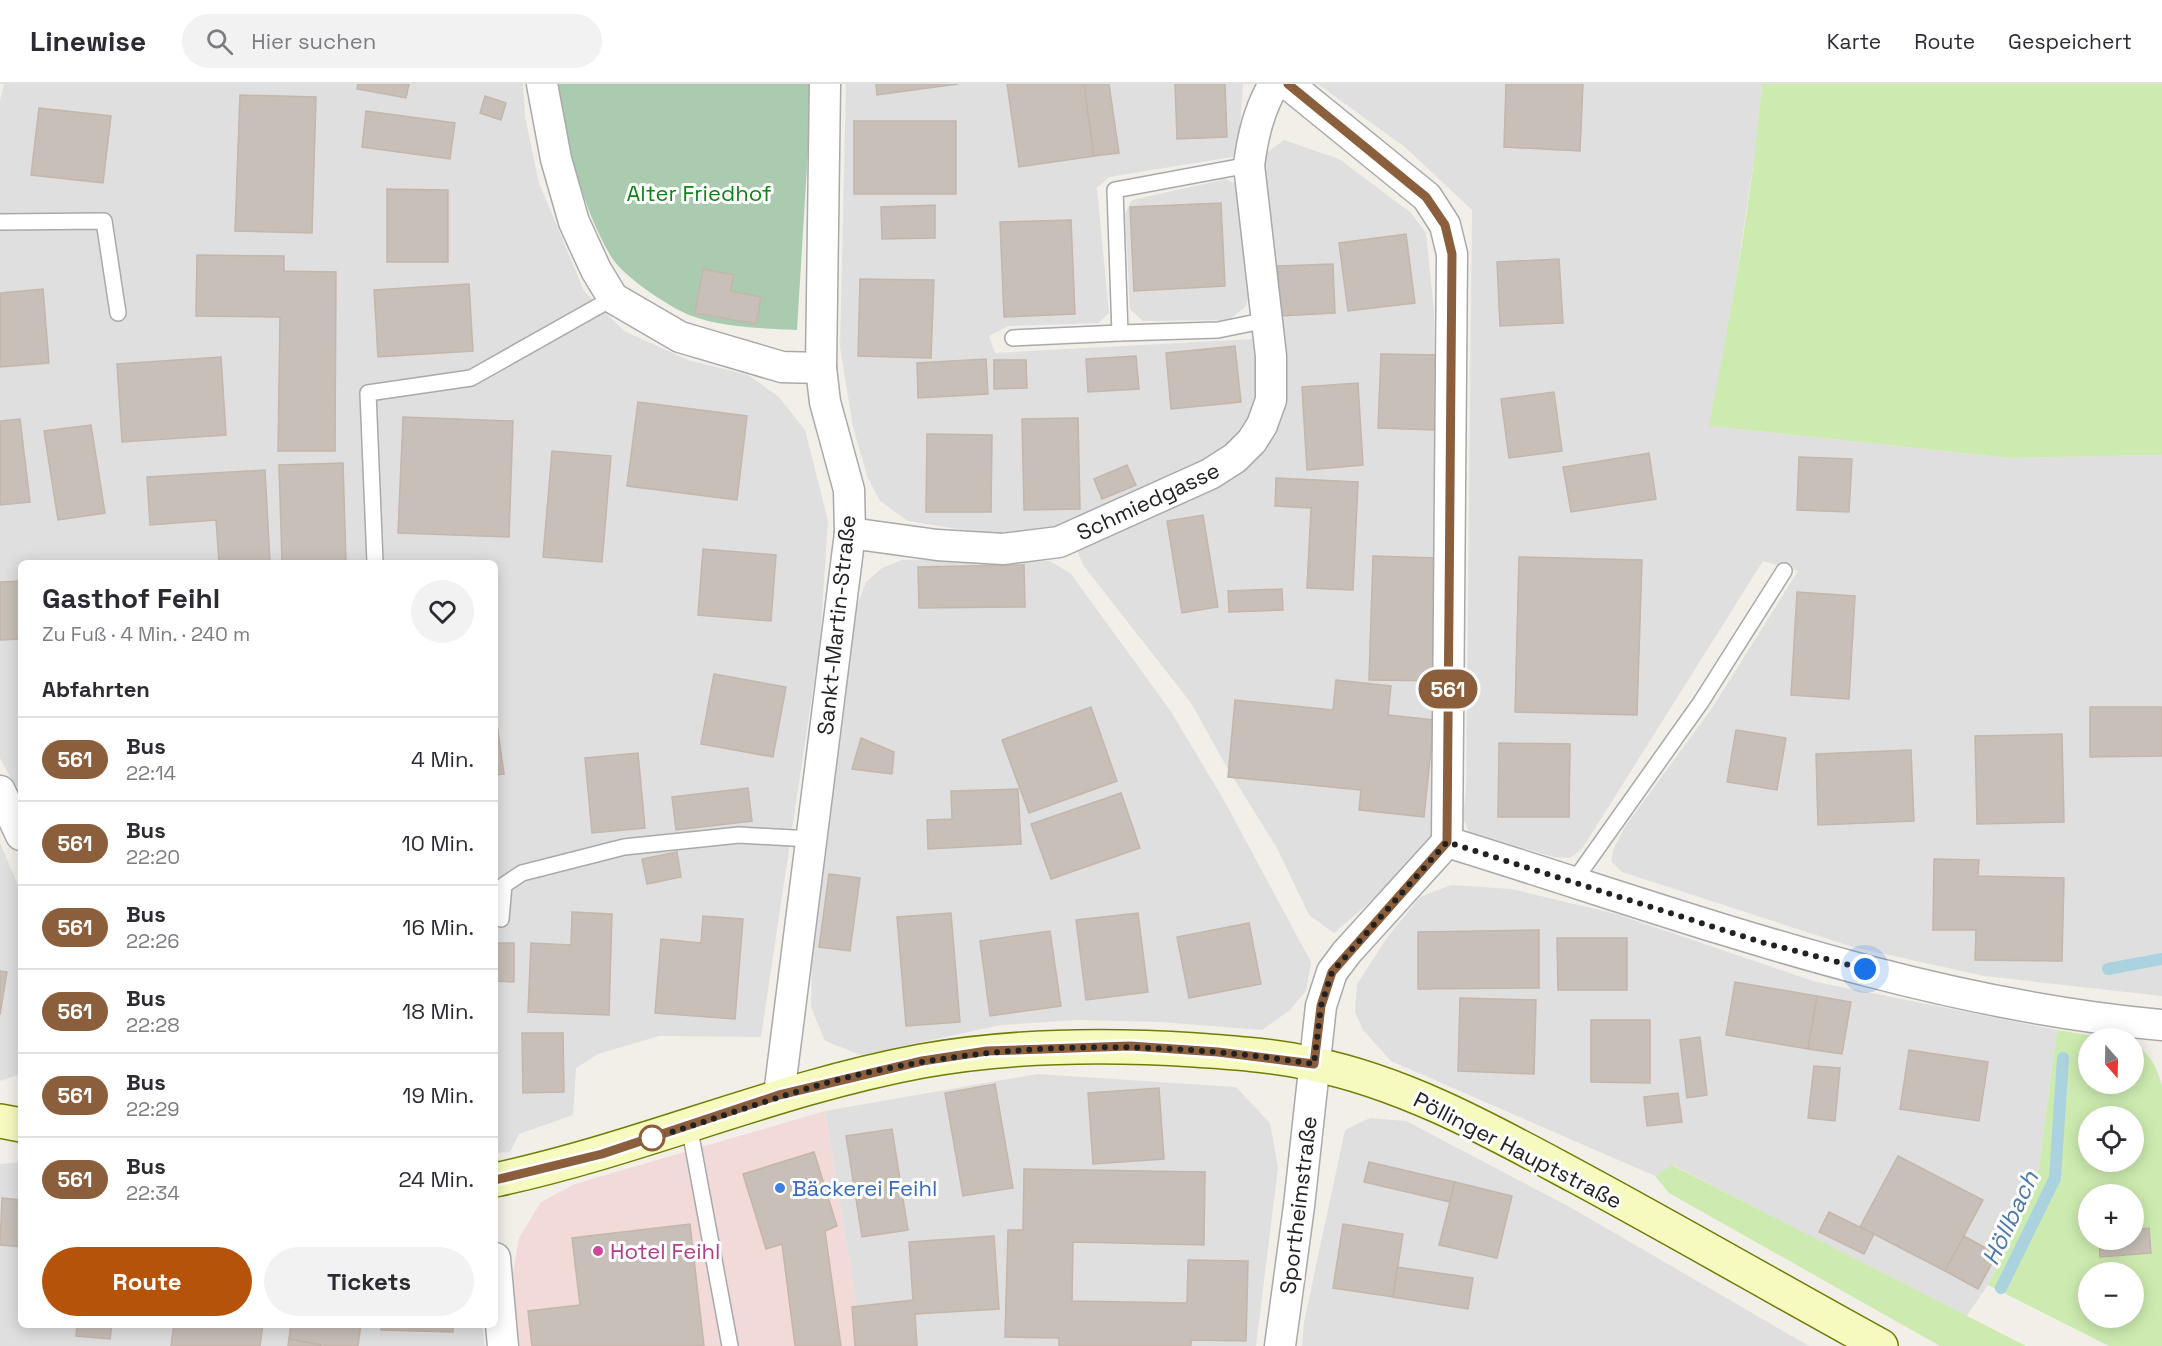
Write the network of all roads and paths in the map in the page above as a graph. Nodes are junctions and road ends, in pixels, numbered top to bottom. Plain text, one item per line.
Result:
1 (542, 84) edge
2 (825, 84) edge
3 (1274, 84) edge
4 (1288, 84) edge
5 (1249, 165) junction
6 (0, 222) edge
7 (613, 298) junction
8 (118, 313) dead end
9 (1266, 320) junction
10 (1120, 333) junction
11 (1013, 338) dead end
12 (821, 368) junction
13 (850, 533) junction
14 (375, 560) edge
15 (1784, 571) dead end
16 (0, 791) edge
17 (18, 821) edge
18 (812, 839) junction
19 (1447, 842) junction
20 (1574, 881) junction
21 (501, 919) dead end
22 (2162, 1024) edge
23 (1314, 1064) junction
24 (779, 1095) junction
25 (0, 1121) edge
26 (18, 1124) edge
27 (689, 1125) junction
28 (498, 1179) edge
29 (498, 1291) edge
30 (503, 1346) edge
31 (730, 1346) edge
32 (1280, 1346) edge
33 (1881, 1346) edge

1 - 7 street
2 - 12 street, Sankt-Martin-Straße
3 - 5 street, Schmiedgasse
4 - 19 street
5 - 9 street, Schmiedgasse
5 - 10 lane
6 - 8 lane
7 - 12 street
7 - 14 lane
9 - 10 lane
9 - 13 street, Schmiedgasse
10 - 11 lane
12 - 13 street, Sankt-Martin-Straße
13 - 18 street, Sankt-Martin-Straße
15 - 20 lane
16 - 17 street
18 - 21 lane
18 - 24 street, Sankt-Martin-Straße
19 - 20 street
19 - 23 street, Sportheimstraße
20 - 22 street
23 - 24 street, Pöllinger Hauptstraße
23 - 32 street, Sportheimstraße
23 - 33 street, Pöllinger Hauptstraße
24 - 27 street, Pöllinger Hauptstraße
25 - 26 street
27 - 28 street, Pöllinger Hauptstraße
27 - 31 lane
29 - 30 street

